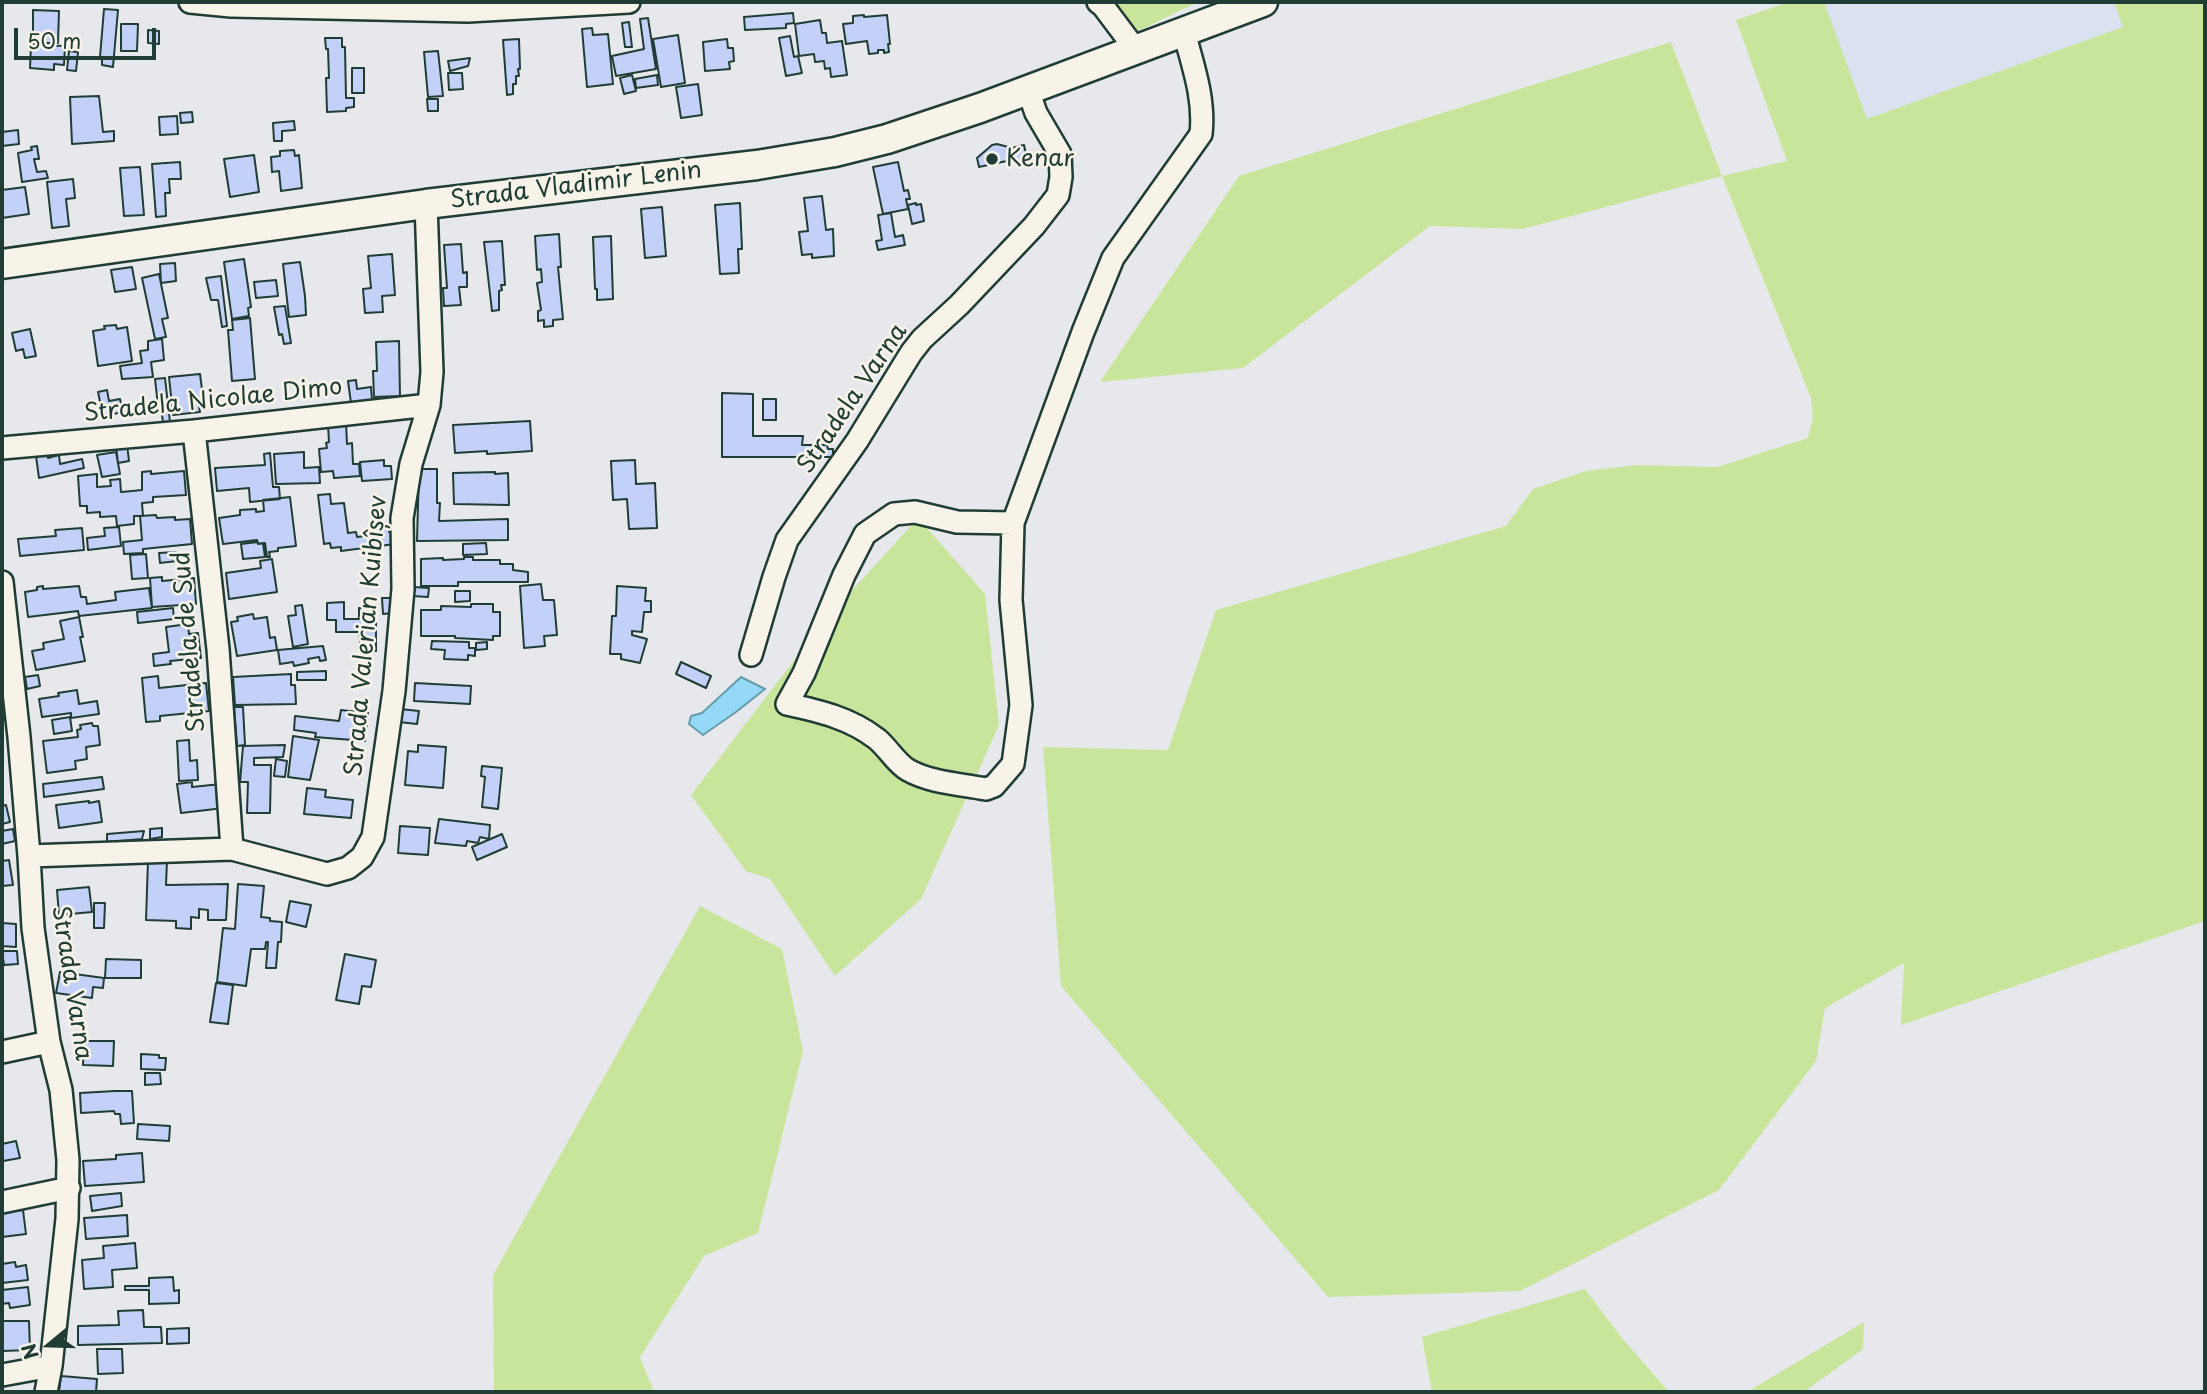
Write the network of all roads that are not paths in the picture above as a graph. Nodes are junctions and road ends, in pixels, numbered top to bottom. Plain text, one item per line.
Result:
1 (190, 2) edge
2 (629, 2) edge
3 (1098, 2) edge
4 (1263, 2) edge
5 (1184, 32) junction
6 (1136, 50) junction
7 (1028, 90) junction
8 (426, 204) junction
9 (2, 264) edge
10 (429, 405) junction
11 (194, 431) junction
12 (2, 448) edge
13 (1013, 523) junction
14 (2, 582) edge
15 (751, 654) dead end
16 (233, 849) junction
17 (29, 856) junction
18 (49, 1042) junction
19 (2, 1052) edge
20 (69, 1188) junction
21 (2, 1202) edge
22 (51, 1366) junction
23 (2, 1375) edge
24 (46, 1392) edge

1 - 2 street
3 - 6 street
4 - 5 main road, Strada Vladimir Lenin
5 - 6 main road, Strada Vladimir Lenin
5 - 13 street
6 - 7 main road, Strada Vladimir Lenin
7 - 8 main road, Strada Vladimir Lenin
7 - 15 street, Stradela Varna
8 - 9 main road, Strada Vladimir Lenin
8 - 10 street, Strada Valerian Kuibîșev
10 - 11 street, Stradela Nicolae Dimo
10 - 16 street, Strada Valerian Kuibîșev
11 - 12 street, Stradela Nicolae Dimo
11 - 16 street, Stradela de Sud
13 - 13 street
14 - 17 street, Strada Varna
16 - 17 street, Strada Valerian Kuibîșev
17 - 18 street, Strada Varna
18 - 19 street
18 - 20 street, Strada Varna
20 - 21 street
20 - 22 street, Strada Varna
22 - 23 street
22 - 24 street, Strada Varna

